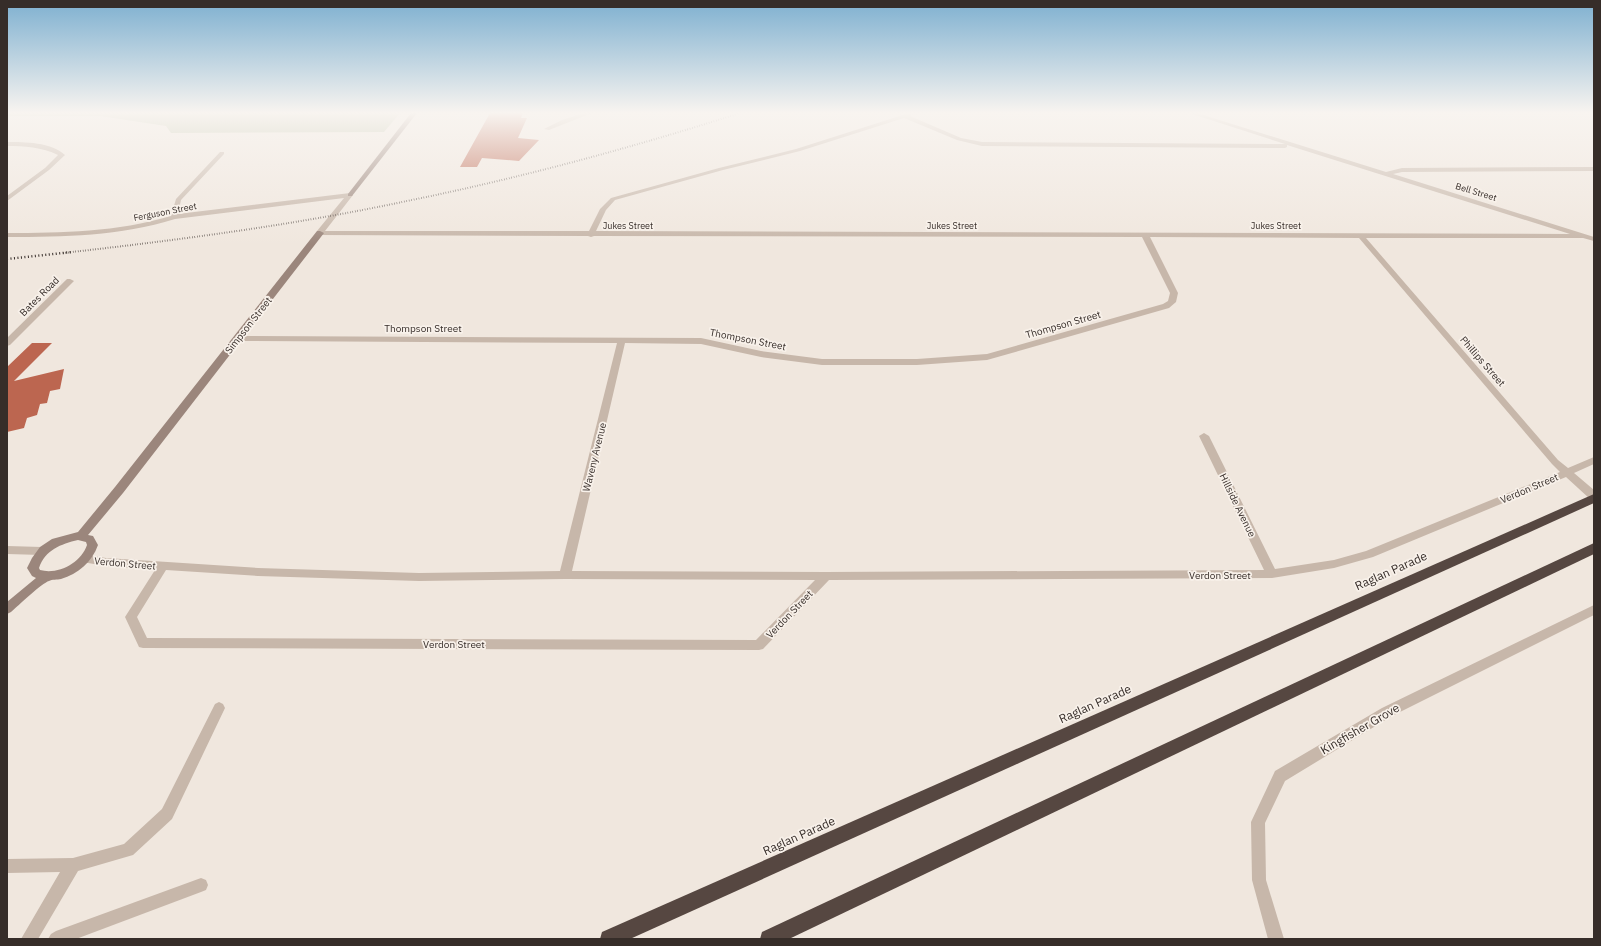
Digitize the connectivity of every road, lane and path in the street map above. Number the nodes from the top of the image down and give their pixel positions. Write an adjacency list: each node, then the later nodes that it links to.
1 (60, 157): 9 (street)
2 (218, 157): 10 (street)
3 (380, 157): 8 (street, Simpson Street)
4 (769, 157): 13 (street)
5 (1332, 157): 7 (street, Bell Street)
6 (1594, 169): 7 (street)
7 (1387, 174): 16 (street, Bell Street)
8 (350, 195): 10 (street, Ferguson Street); 11 (street, Simpson Street)
9 (7, 200)
10 (174, 217): 12 (street, Ferguson Street)
11 (320, 233): 13 (street, Jukes Street); 19 (street, Simpson Street)
12 (7, 235)
13 (591, 235): 14 (street, Jukes Street)
14 (1145, 235): 15 (street, Jukes Street); 20 (street, Thompson Street)
15 (1360, 236): 16 (street, Jukes Street); 24 (street, Phillips Street)
16 (1584, 236): 17 (street, Bell Street)
17 (1594, 239)
18 (70, 281): 21 (street, Bates Road)
19 (238, 338): 20 (street, Thompson Street); 26 (street, Simpson Street)
20 (622, 340): 33 (street, Waveny Avenue)
21 (7, 343)
22 (1204, 436): 32 (street, Hillside Avenue)
23 (1594, 460): 24 (street, Verdon Street)
24 (1567, 472): 25 (street, Phillips Street); 32 (street, Verdon Street)
25 (1594, 497): 44 (highway, Raglan Parade)
26 (81, 536): 29 (street); 30 (street)
27 (1594, 548): 45 (highway)
28 (7, 550): 29 (street)
29 (42, 551): 34 (street)
30 (86, 559): 31 (street, Verdon Street); 34 (street)
31 (163, 566): 33 (street, Verdon Street); 35 (street, Verdon Street)
32 (1272, 574): 35 (street, Verdon Street)
33 (565, 575): 35 (street, Verdon Street)
34 (46, 576): 36 (street)
35 (826, 576)
36 (7, 609)
37 (1594, 610): 46 (street, Kingfisher Grove)
38 (219, 708): 39 (street)
39 (73, 865): 40 (street); 42 (street)
40 (7, 866)
41 (201, 885): 43 (street)
42 (28, 939)
43 (56, 939)
44 (609, 939)
45 (769, 939)
46 (1276, 939)

